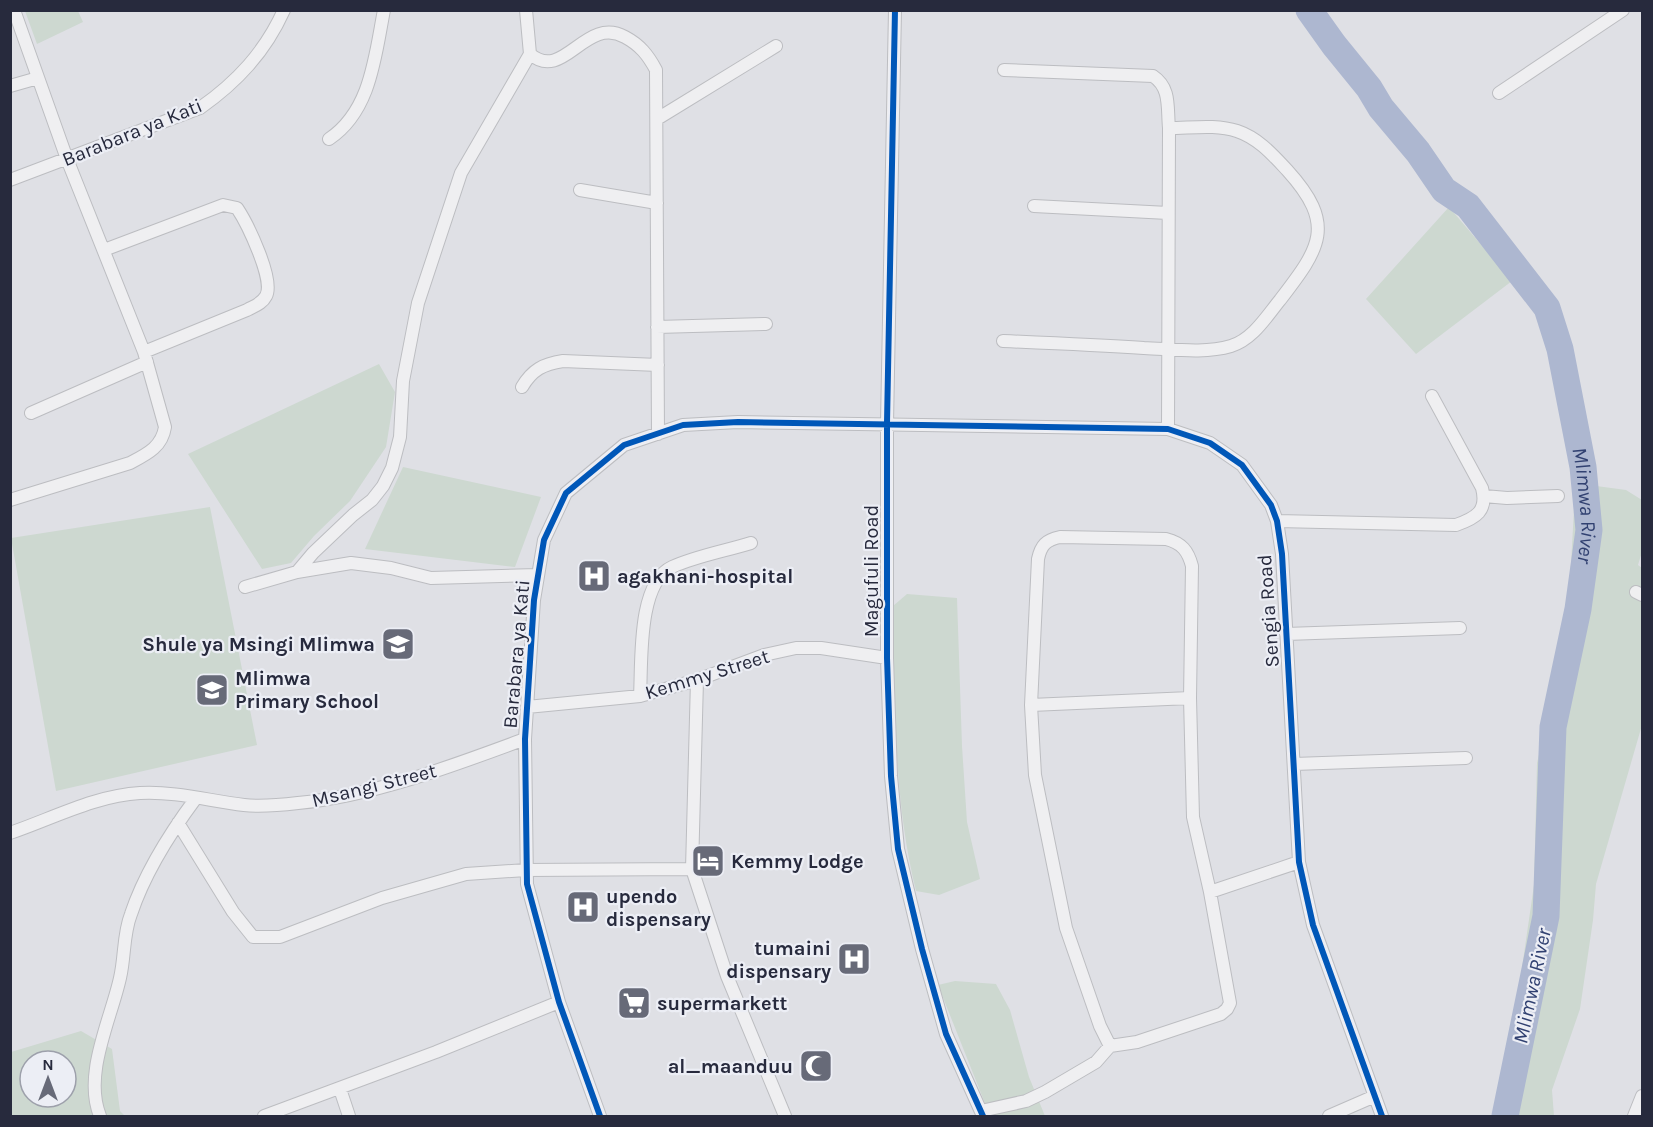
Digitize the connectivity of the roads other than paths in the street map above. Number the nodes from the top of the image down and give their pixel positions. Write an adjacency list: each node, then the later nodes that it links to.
1 (14, 10): 10 (street)
2 (284, 10): 16 (street, Barabara ya Kati)
3 (384, 10): 15 (street)
4 (525, 10): 8 (street)
5 (895, 10): 32 (street, Magufuli Road)
6 (1623, 10): 12 (street)
7 (776, 46): 13 (street)
8 (530, 54): 13 (street); 40 (street)
9 (1004, 70): 14 (street)
10 (38, 78): 11 (street); 16 (street)
11 (10, 86)
12 (1499, 93)
13 (657, 119): 19 (street)
14 (1169, 128): 21 (street); 26 (street)
15 (329, 140)
16 (67, 159): 17 (street, Barabara ya Kati); 22 (street)
17 (10, 180)
18 (580, 190): 19 (street)
19 (657, 203): 24 (street)
20 (1034, 206): 21 (street)
21 (1168, 213): 26 (street)
22 (104, 250): 27 (street); 27 (street)
23 (766, 324): 24 (street)
24 (657, 327): 28 (street)
25 (1003, 341): 26 (street)
26 (1168, 349): 33 (street)
27 (146, 357): 31 (street); 37 (street)
28 (658, 365): 29 (street); 34 (street)
29 (522, 387)
30 (1432, 396): 35 (street)
31 (31, 413)
32 (887, 423): 33 (street, Sengia Road); 34 (street, Barabara ya Kati); 45 (street, Magufuli Road)
33 (1168, 429): 38 (street, Sengia Road)
34 (658, 434): 41 (street, Barabara ya Kati)
35 (1484, 496): 36 (street); 38 (street)
36 (1558, 496)
37 (10, 500)
38 (1277, 521): 44 (street, Sengia Road)
39 (751, 543): 47 (street)
40 (297, 572): 41 (street); 42 (street)
41 (538, 575): 50 (street, Barabara ya Kati)
42 (245, 587)
43 (1460, 628): 44 (street)
44 (1286, 634): 53 (street, Sengia Road)
45 (887, 658): 46 (street, Kemmy Street); 66 (street, Magufuli Road)
46 (697, 680): 47 (street, Kemmy Street); 58 (street)
47 (640, 696): 50 (street, Kemmy Street)
48 (1190, 698): 49 (street); 49 (street); 60 (street)
49 (1031, 705): 62 (street)
50 (527, 707): 51 (street, Barabara ya Kati)
51 (525, 739): 54 (street, Msangi Street); 59 (street, Barabara ya Kati)
52 (1466, 758): 53 (street)
53 (1294, 764): 57 (street, Sengia Road)
54 (196, 798): 55 (street); 56 (street, Msangi Street)
55 (178, 822): 59 (street); 67 (street)
56 (10, 833)
57 (1299, 862): 60 (street); 64 (street, Sengia Road)
58 (692, 869): 59 (street); 71 (street)
59 (526, 870): 61 (street, Barabara ya Kati)
60 (1210, 892): 62 (street)
61 (559, 1002): 63 (street); 70 (street, Barabara ya Kati)
62 (1110, 1046): 66 (street)
63 (340, 1089): 68 (street); 69 (street)
64 (1375, 1096): 72 (street); 73 (street, Sengia Road)
65 (1642, 1096): 74 (street)
66 (982, 1114)
67 (100, 1116)
68 (264, 1116)
69 (349, 1116)
70 (600, 1116)
71 (785, 1116)
72 (1329, 1116)
73 (1382, 1116)
74 (1634, 1116)

